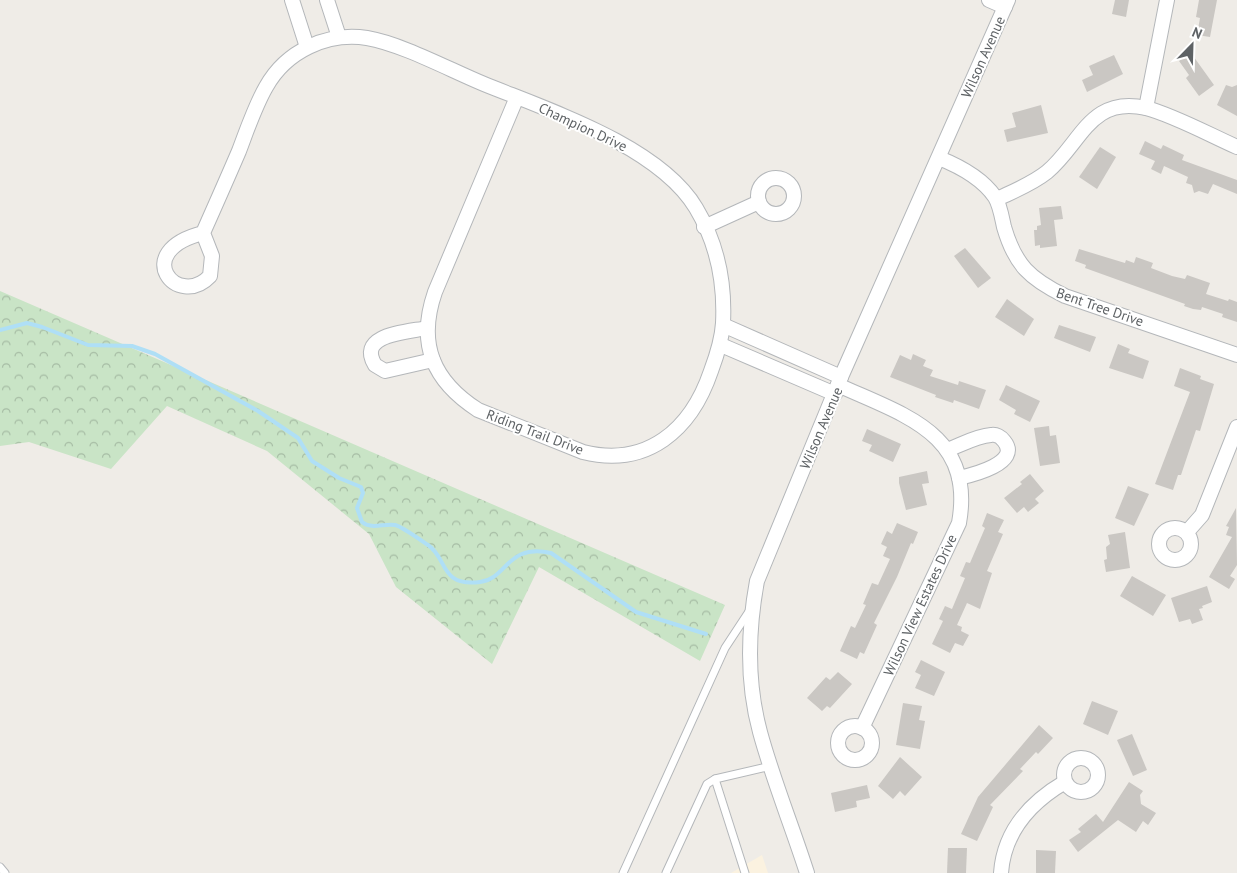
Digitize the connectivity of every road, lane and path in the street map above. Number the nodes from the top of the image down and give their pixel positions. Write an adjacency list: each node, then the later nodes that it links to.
1 (292, 0): 7 (street)
2 (327, 0): 6 (street)
3 (989, 0): 5 (street)
4 (1167, 0): 9 (street)
5 (1006, 3): 11 (street, Wilson Avenue)
6 (339, 38): 7 (street, Champion Drive); 8 (street, Champion Drive)
7 (307, 47): 15 (street, Champion Drive)
8 (517, 98): 14 (street, Champion Drive); 17 (street, Riding Trail Drive)
9 (1146, 108): 10 (street); 12 (street)
10 (1237, 147)
11 (938, 158): 12 (street, Bent Tree Drive); 21 (street, Wilson Avenue)
12 (997, 199): 19 (street, Bent Tree Drive)
13 (759, 202): 14 (street)
14 (704, 226): 16 (street, Champion Drive)
15 (203, 234)
16 (723, 325): 18 (street, Champion Drive); 21 (street)
17 (427, 328): 20 (street, Riding Trail Drive); 20 (street)
18 (721, 345): 20 (street, Riding Trail Drive); 21 (street)
19 (1237, 355)
20 (433, 360)
21 (838, 385): 23 (street, Wilson View Estates Drive); 26 (street, Wilson Avenue)
22 (1237, 427): 25 (street)
23 (947, 450): 24 (street, Wilson View Estates Drive); 24 (street)
24 (959, 478): 27 (street, Wilson View Estates Drive)
25 (1186, 532)
26 (752, 607): 28 (street, Wilson Avenue); 33 (lane)
27 (862, 728)
28 (771, 766): 29 (lane); 36 (street, Wilson Avenue)
29 (715, 779): 34 (lane); 35 (lane)
30 (1065, 782): 37 (street)
31 (0, 868): 32 (lane)
32 (5, 873)
33 (623, 873)
34 (666, 873)
35 (745, 873)
36 (807, 873)
37 (1001, 873)

